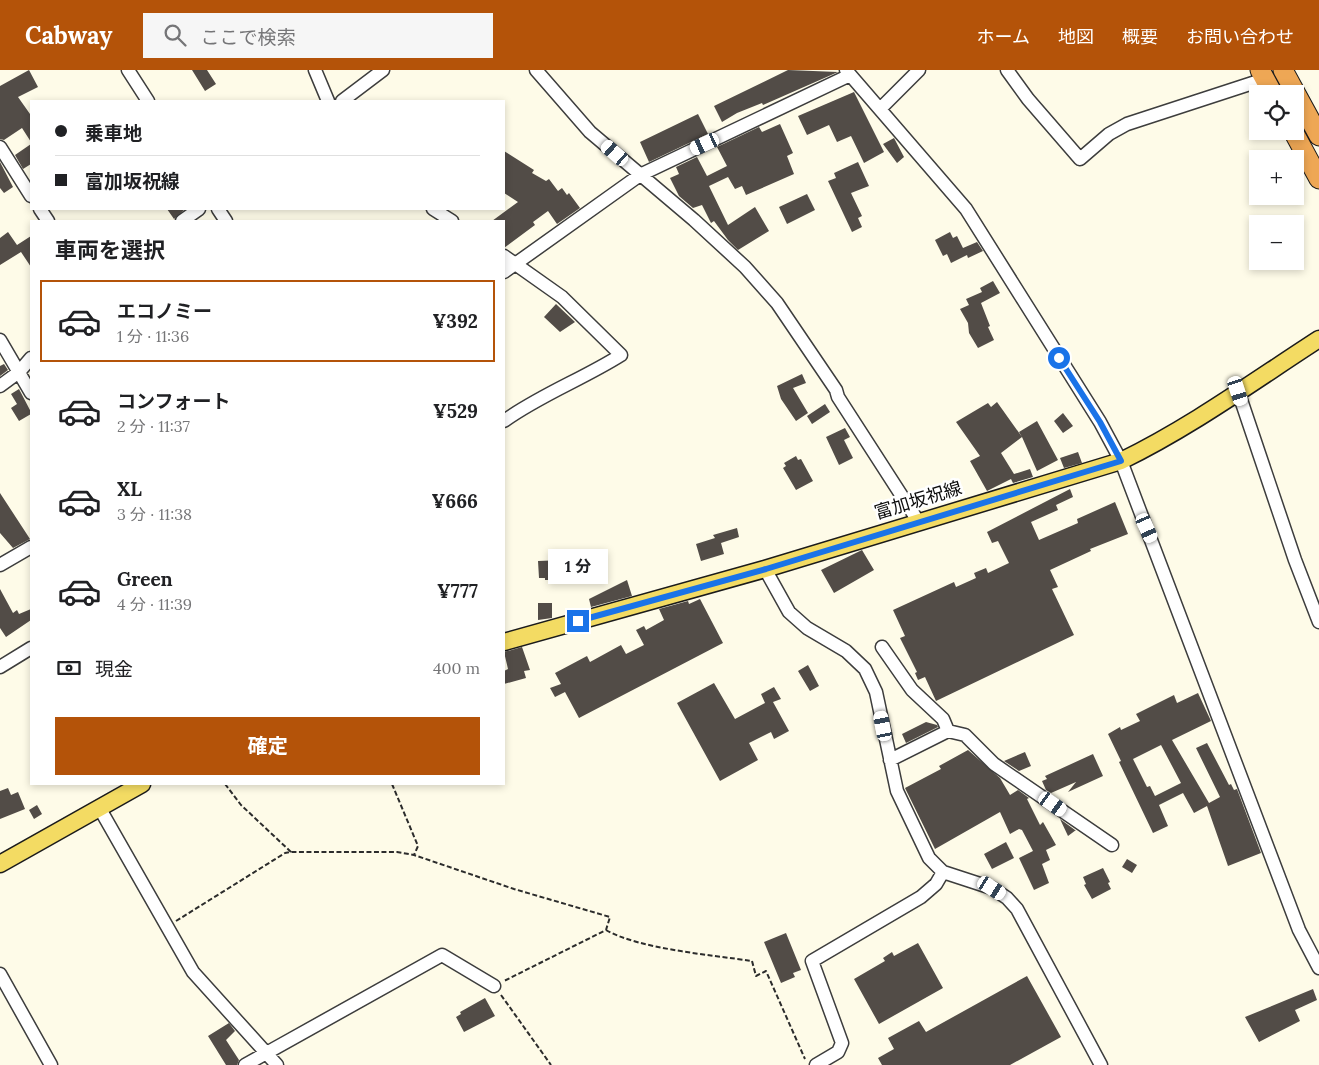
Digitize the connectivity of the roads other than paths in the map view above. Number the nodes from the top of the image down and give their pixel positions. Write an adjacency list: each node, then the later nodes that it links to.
1 (128, 70): 10 (street)
2 (315, 70): 11 (street)
3 (383, 70): 12 (street)
4 (536, 70): 17 (street)
5 (919, 70): 13 (street)
6 (1007, 70): 9 (street)
7 (848, 72): 13 (street); 17 (street)
8 (1287, 72): 14 (highway)
9 (1266, 81)
10 (147, 100)
11 (328, 100)
12 (343, 100)
13 (880, 109): 35 (street)
14 (1319, 136)
15 (1298, 140): 18 (highway)
16 (0, 147): 19 (street)
17 (640, 175): 25 (street); 36 (street)
18 (1319, 179)
19 (30, 194)
20 (198, 210): 22 (street)
21 (435, 210): 23 (street)
22 (183, 220)
23 (450, 220)
24 (505, 257): 25 (street)
25 (516, 264): 26 (street); 34 (street)
26 (505, 271)
27 (1319, 339): 33 (main road, 富加坂祝線)
28 (0, 340): 30 (street)
29 (30, 359): 30 (street)
30 (19, 372): 31 (street); 32 (street)
31 (0, 386)
32 (30, 391)
33 (1238, 391): 35 (main road, 富加坂祝線); 40 (street)
34 (505, 420)
35 (1121, 461): 36 (main road, 富加坂祝線); 52 (street)
36 (918, 521): 39 (main road, 富加坂祝線)
37 (30, 548): 38 (street)
38 (0, 565)
39 (766, 569): 41 (main road, 富加坂祝線); 46 (street)
40 (1319, 622)
41 (505, 642)
42 (882, 647): 45 (street)
43 (30, 649): 44 (street)
44 (0, 667)
45 (948, 731): 46 (street); 49 (street)
46 (890, 760): 51 (street)
47 (140, 785): 48 (main road)
48 (100, 809): 50 (main road); 55 (street)
49 (1112, 846)
50 (0, 864)
51 (943, 872): 59 (street); 60 (street)
52 (1319, 968)
53 (0, 974): 56 (street)
54 (494, 986): 55 (street)
55 (265, 1052): 57 (street); 58 (street)
56 (51, 1065)
57 (245, 1065)
58 (277, 1065)
59 (816, 1065)
60 (1101, 1065)

